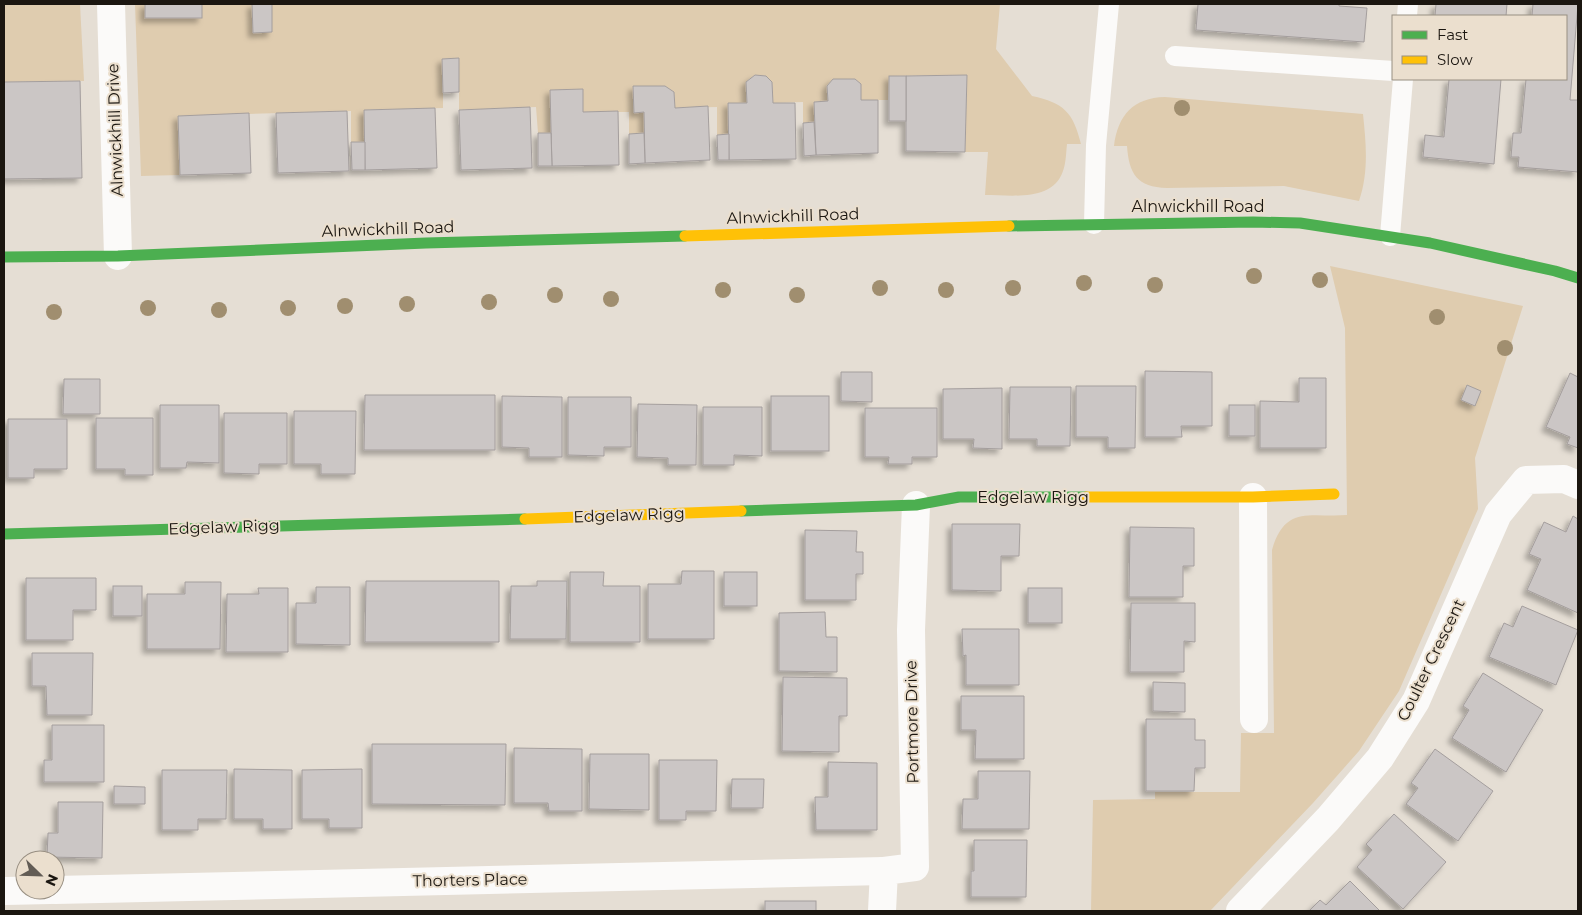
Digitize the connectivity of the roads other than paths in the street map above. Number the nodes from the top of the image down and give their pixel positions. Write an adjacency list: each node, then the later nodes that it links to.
1 (111, 4): 8 (street, Alnwickhill Drive)
2 (1109, 4): 6 (lane)
3 (1175, 56): 4 (lane)
4 (1392, 71)
5 (1403, 80): 7 (lane)
6 (1094, 224): 7 (street, Alnwickhill Road); 8 (street, Alnwickhill Road)
7 (1390, 236): 10 (street, Alnwickhill Road)
8 (118, 256): 9 (street, Alnwickhill Road)
9 (4, 257)
10 (1578, 278)
11 (1578, 485): 20 (street, Coulter Crescent)
12 (1334, 494): 13 (street, Edgelaw Rigg)
13 (1253, 497): 14 (street, Edgelaw Rigg); 16 (street)
14 (916, 505): 15 (street, Edgelaw Rigg); 17 (street, Portmore Drive)
15 (4, 534)
16 (1254, 719)
17 (884, 871): 18 (street, Thorters Place); 19 (street)
18 (65, 890)
19 (882, 911)
20 (1240, 911)

